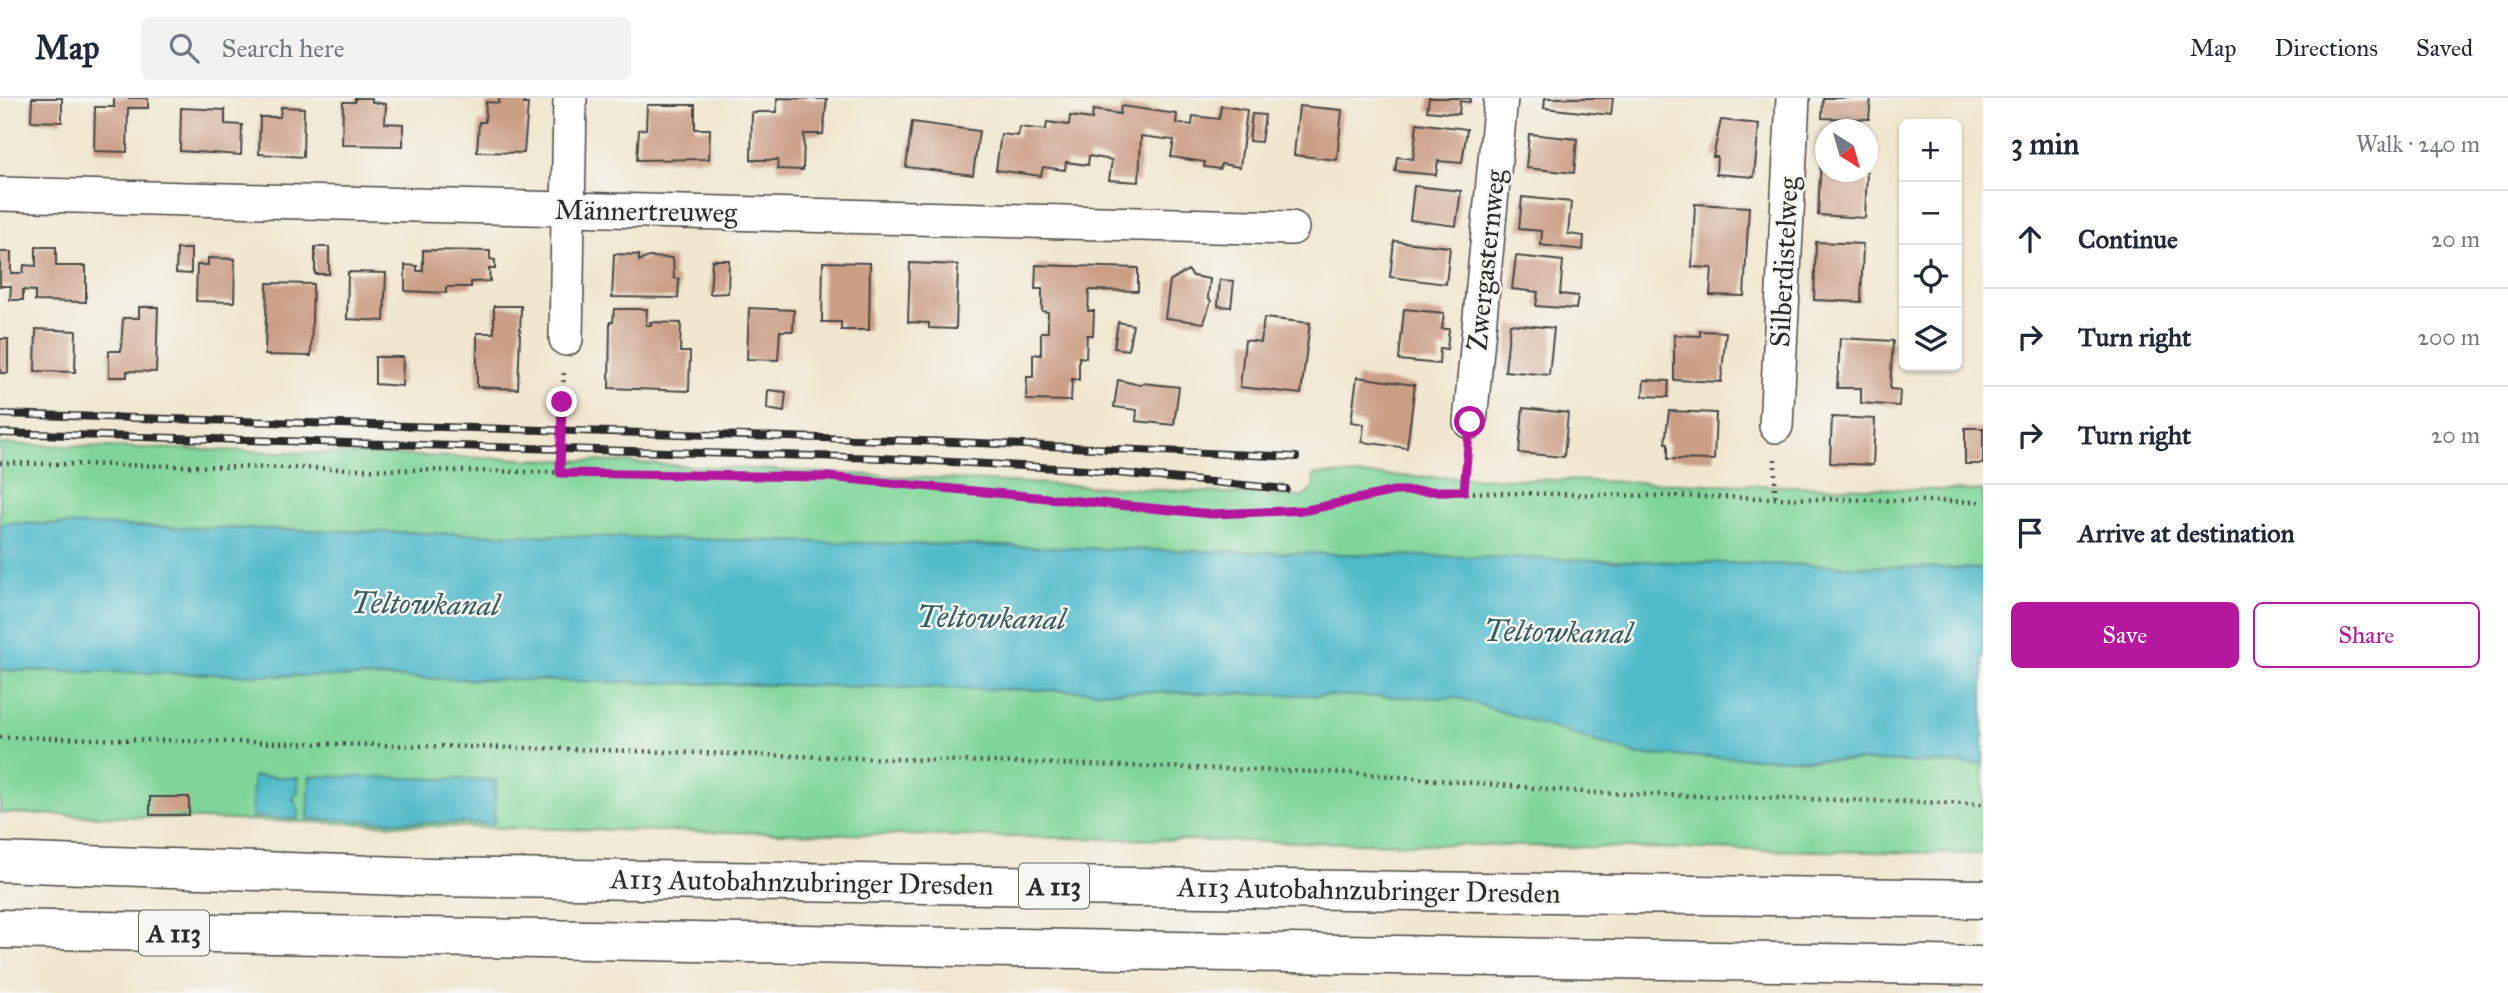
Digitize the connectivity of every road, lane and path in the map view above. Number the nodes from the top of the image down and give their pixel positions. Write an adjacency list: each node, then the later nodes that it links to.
1 (570, 98): 5 (street)
2 (1501, 98): 9 (street, Zwergasternweg)
3 (1793, 98): 10 (street, Silberdistelweg)
4 (0, 194): 5 (street, Männertreuweg)
5 (567, 209): 6 (street, Männertreuweg); 7 (street)
6 (1292, 228)
7 (566, 339)
8 (562, 402): 12 (path)
9 (1470, 422): 13 (path)
10 (1776, 426): 14 (path)
11 (0, 463): 12 (path)
12 (560, 473): 13 (path)
13 (1464, 491): 14 (path)
14 (1774, 496): 15 (path)
15 (1983, 502)
16 (0, 737): 17 (path)
17 (1983, 804)
18 (0, 862): 19 (highway, A113 Autobahnzubringer Dresden / A 113)
19 (1983, 899)
20 (0, 929): 21 (highway, A 113)
21 (1983, 966)

